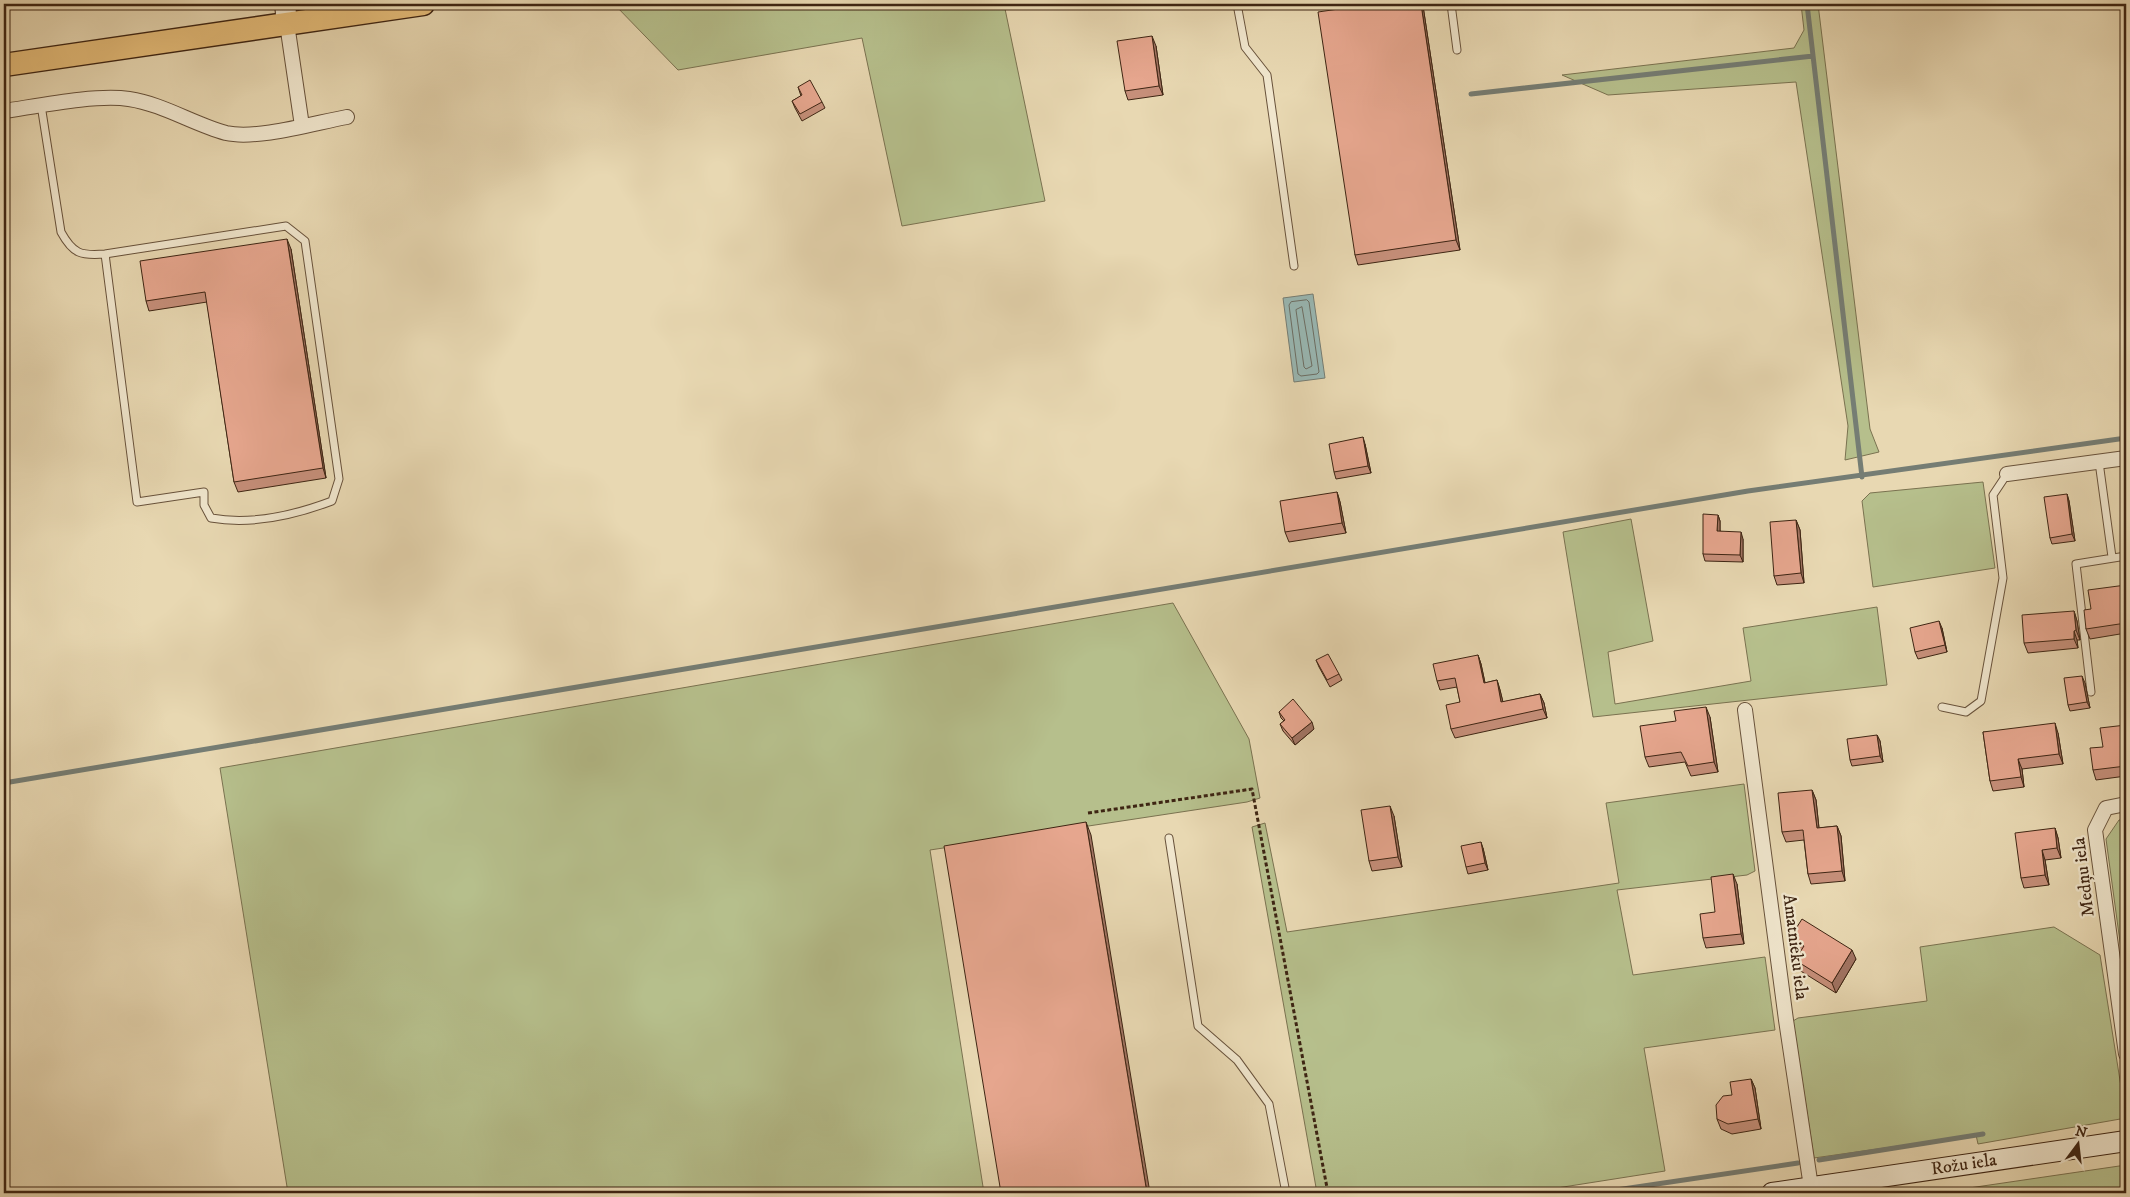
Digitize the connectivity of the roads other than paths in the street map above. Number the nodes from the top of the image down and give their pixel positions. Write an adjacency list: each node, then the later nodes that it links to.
1 (423, 4): 5 (main road)
2 (1255, 4): 4 (lane)
3 (1451, 4): 6 (lane)
4 (1237, 5): 13 (lane)
5 (286, 14): 7 (main road); 11 (street)
6 (1458, 50)
7 (4, 65)
8 (41, 105): 9 (street); 11 (street); 12 (lane)
9 (4, 111)
10 (347, 118): 11 (street)
11 (302, 126)
12 (106, 254): 12 (lane)
13 (1294, 266)
14 (2126, 458): 15 (street)
15 (2099, 462): 16 (street); 18 (lane)
16 (2007, 474): 20 (lane)
17 (2126, 556): 18 (lane)
18 (2112, 557): 19 (lane)
19 (2091, 692)
20 (1942, 707)
21 (1745, 710): 26 (street, Amatnieku iela)
22 (2126, 804): 24 (street, Medņu iela)
23 (1169, 838): 27 (lane)
24 (2126, 1054)
25 (2126, 1141): 26 (street, Rožu iela)
26 (1811, 1187): 28 (street, Rožu iela)
27 (1286, 1193)
28 (1772, 1193)

